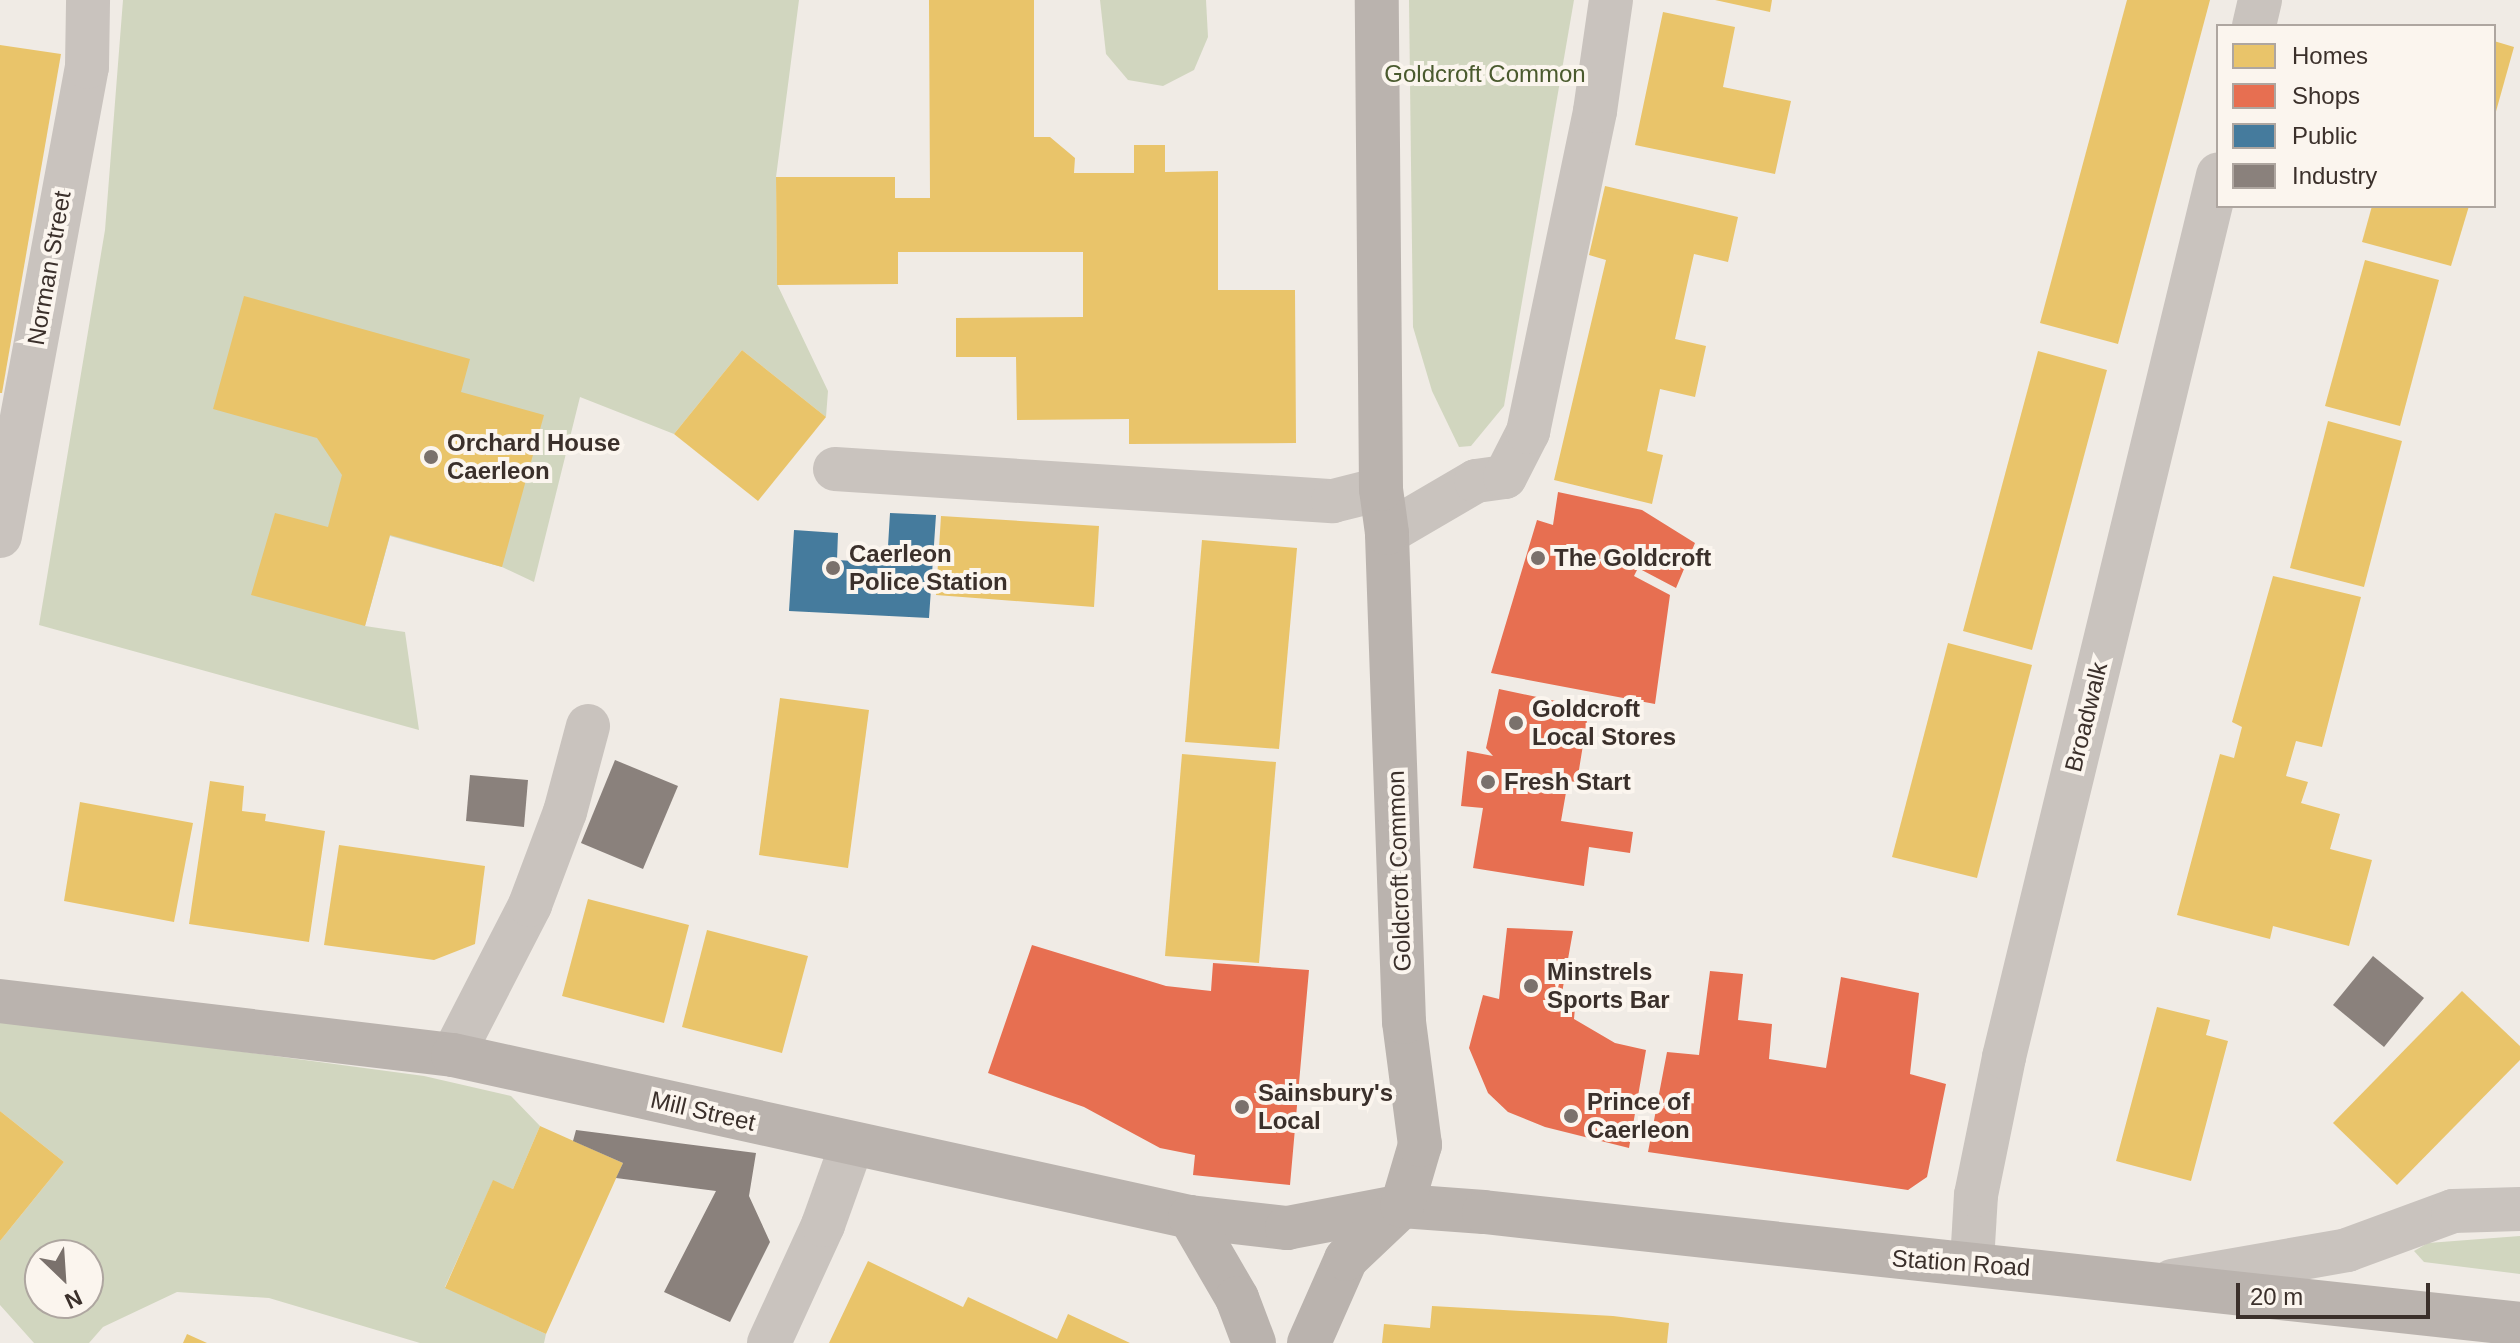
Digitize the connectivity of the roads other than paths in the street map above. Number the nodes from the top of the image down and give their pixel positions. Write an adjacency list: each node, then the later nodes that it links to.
1 (88, 0): 10 (street, Norman Street)
2 (1377, 0): 8 (main road, Goldcroft Common)
3 (1611, 0): 9 (street)
4 (2260, 0): 5 (street)
5 (2254, 24)
6 (2216, 183): 18 (street, Broadwalk)
7 (835, 469): 8 (street)
8 (1381, 489): 9 (main road, Goldcroft Common)
9 (1387, 533): 15 (main road, Goldcroft Common)
10 (0, 536)
11 (588, 726): 13 (street)
12 (0, 1001): 13 (main road, Mill Street)
13 (453, 1055): 14 (main road, Mill Street)
14 (852, 1144): 17 (main road, Mill Street); 21 (street)
15 (1402, 1206): 17 (main road, Mill Street); 18 (main road, Station Road); 23 (main road)
16 (2520, 1209): 19 (street)
17 (1190, 1217): 22 (main road)
18 (1972, 1262): 19 (main road, Station Road)
19 (2163, 1282): 20 (main road, Station Road)
20 (2520, 1324)
21 (769, 1343)
22 (1254, 1343)
23 (1309, 1343)

